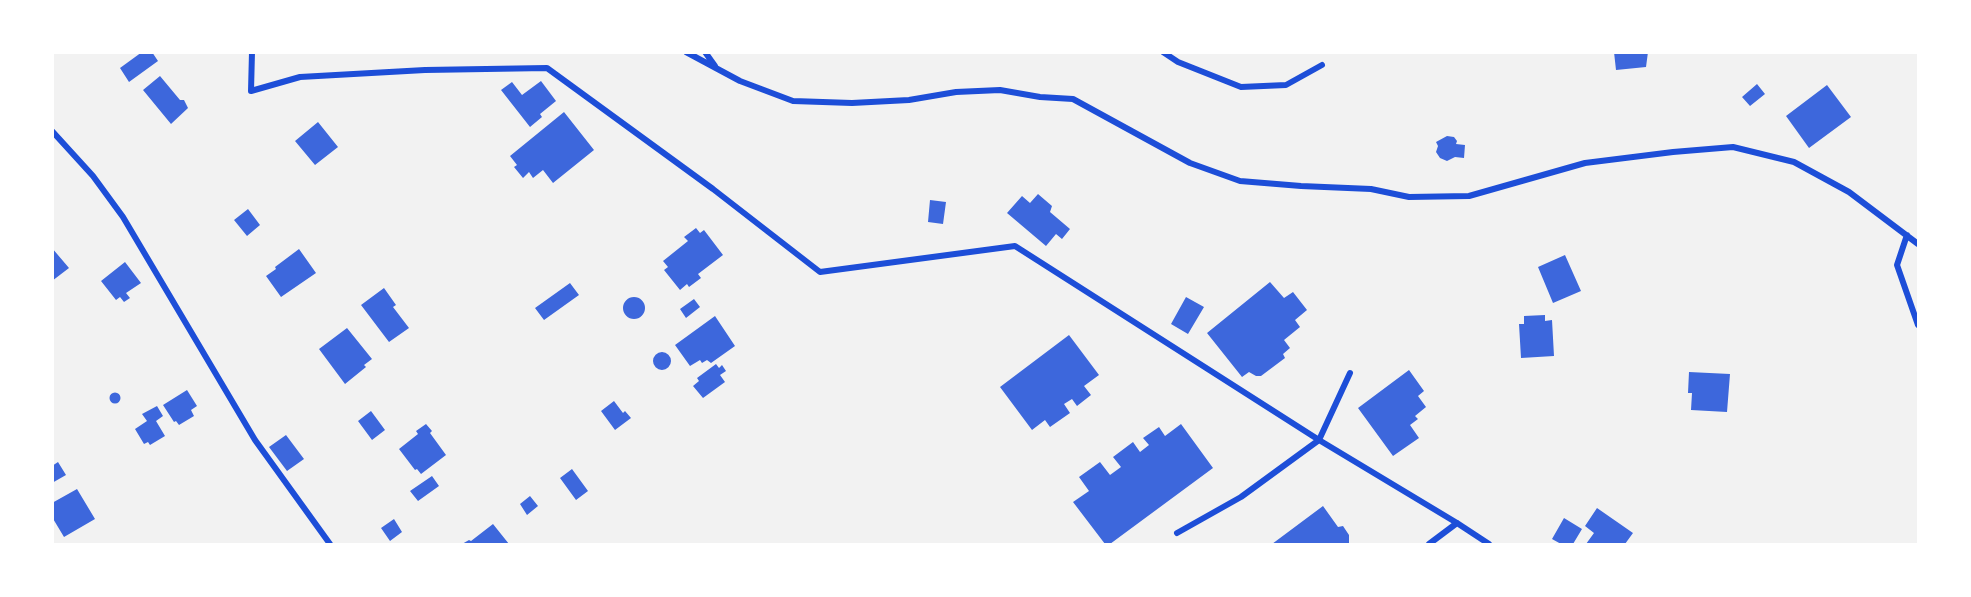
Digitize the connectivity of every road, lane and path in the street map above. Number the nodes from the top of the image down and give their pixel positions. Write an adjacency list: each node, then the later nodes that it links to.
1 (252, 52): 12 (street)
2 (686, 52): 6 (street)
3 (705, 52): 6 (street)
4 (1162, 52): 5 (street)
5 (1322, 65)
6 (717, 69): 8 (street)
7 (52, 131): 15 (street)
8 (1907, 234): 9 (street); 10 (street)
9 (1918, 244)
10 (1918, 325)
11 (1350, 373): 12 (street)
12 (1318, 440): 13 (street); 14 (street)
13 (1457, 523): 16 (street); 17 (street)
14 (1177, 533)
15 (330, 544)
16 (1429, 544)
17 (1489, 544)

